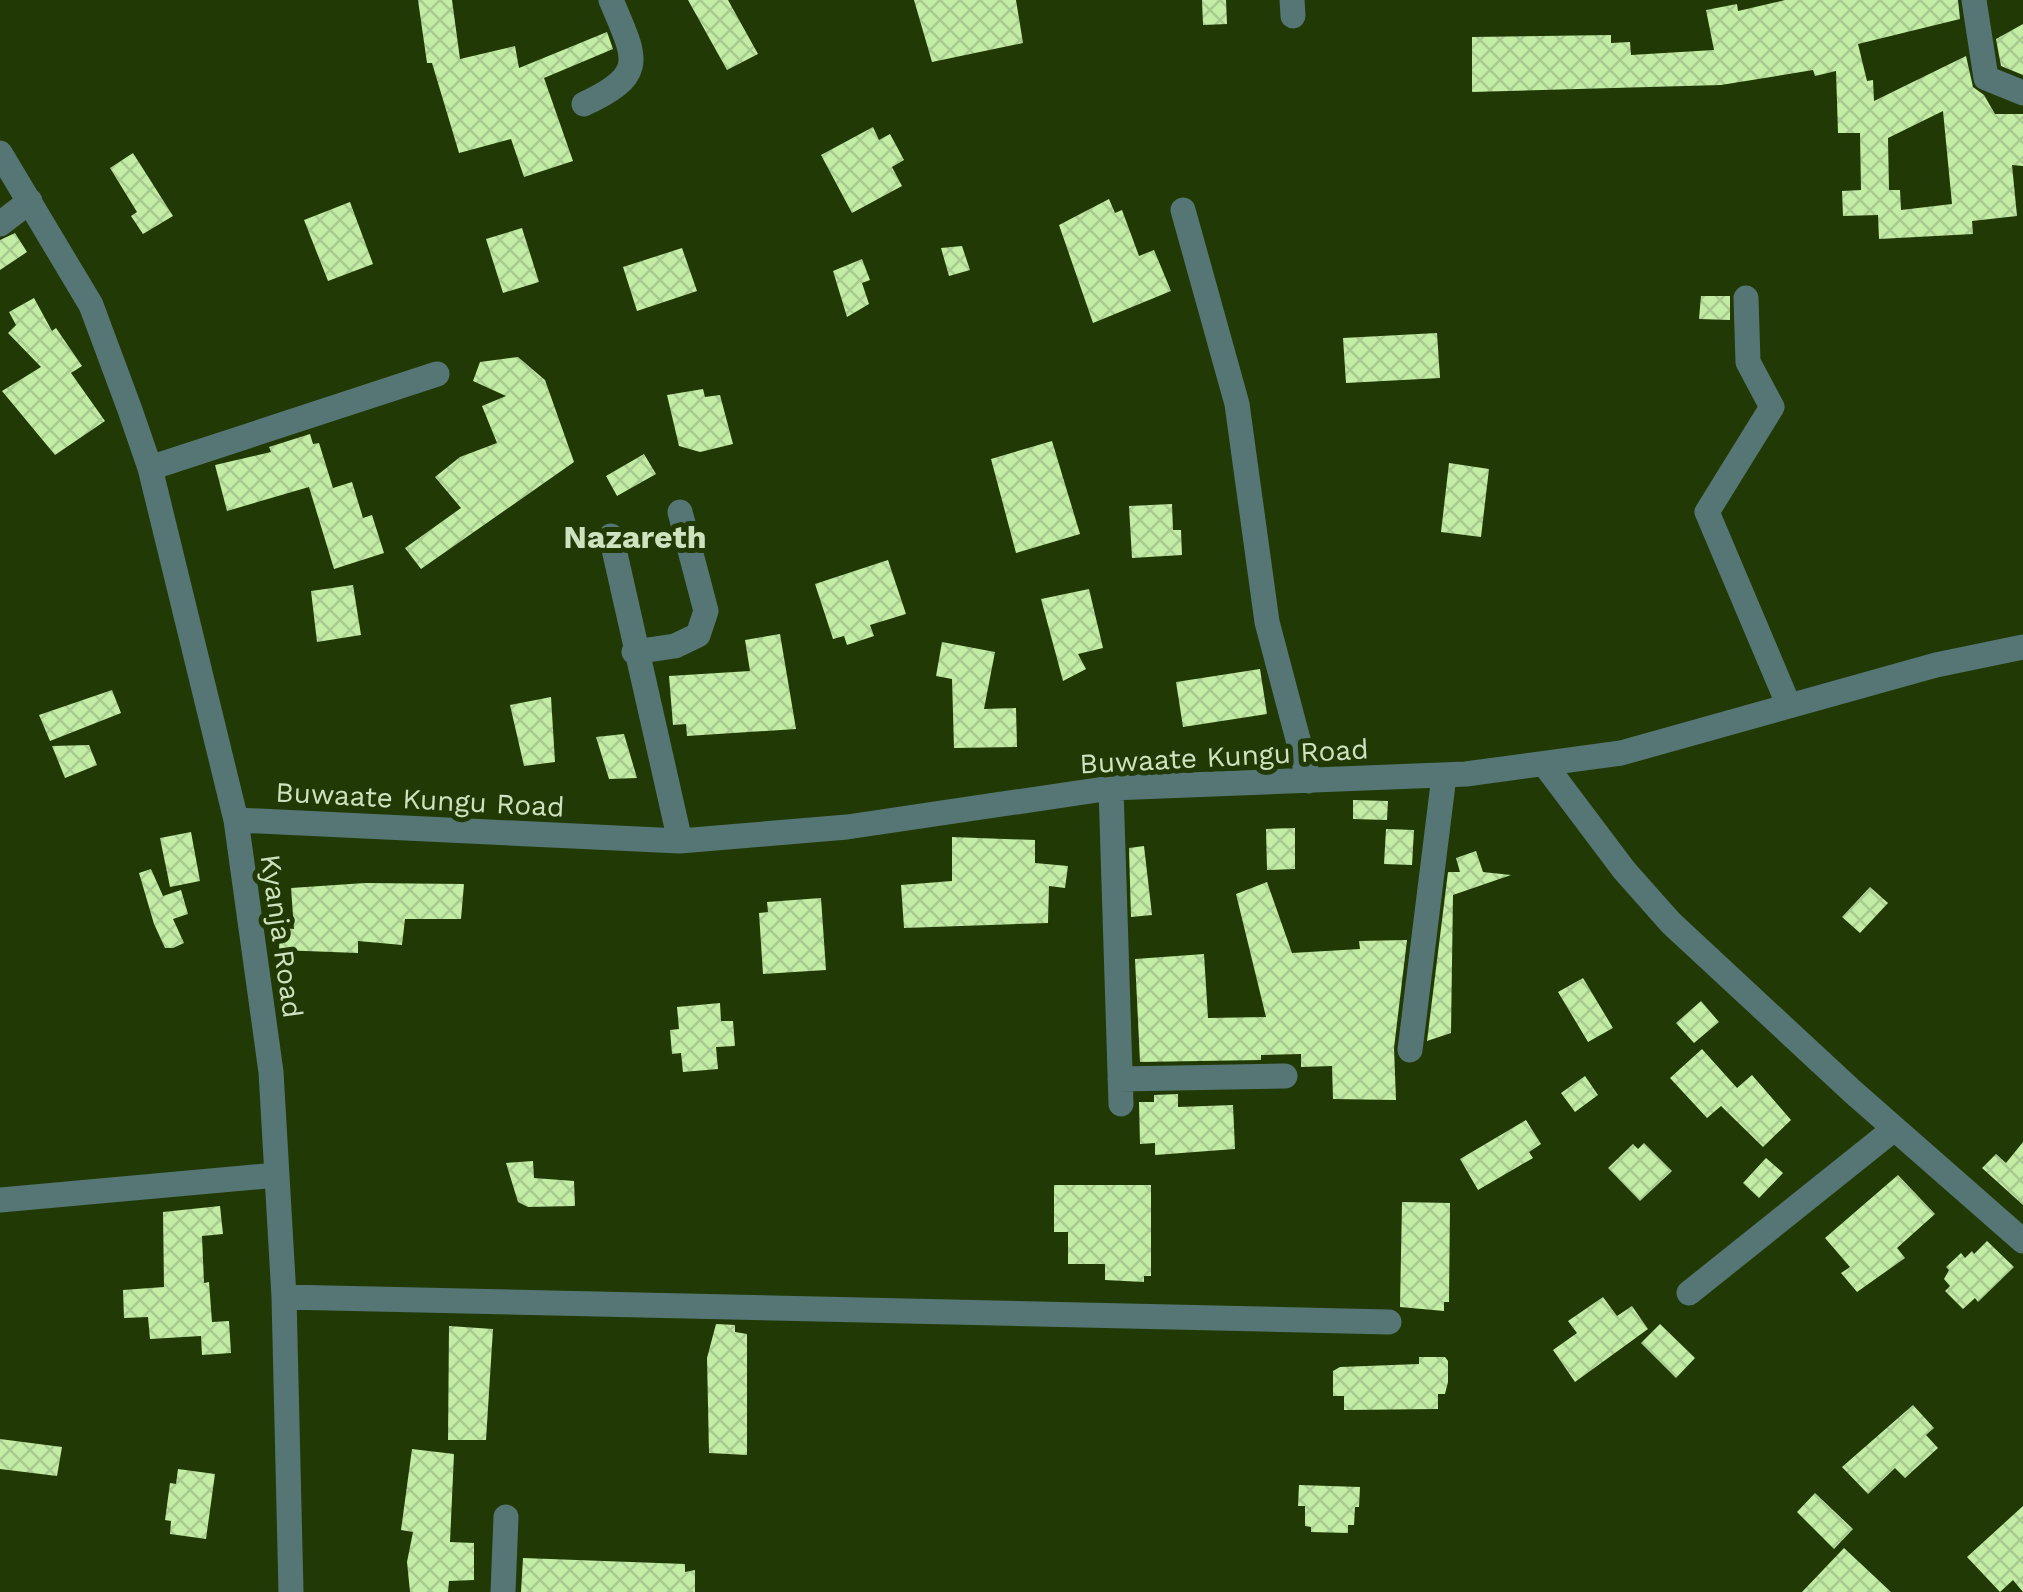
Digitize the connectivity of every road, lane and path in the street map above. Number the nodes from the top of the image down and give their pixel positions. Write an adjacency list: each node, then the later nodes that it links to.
1 (611, 0): 4 (street)
2 (1974, 0): 3 (street)
3 (2023, 93)
4 (584, 104)
5 (0, 153): 6 (street, Kyanja Road)
6 (30, 201): 8 (street); 11 (street, Kyanja Road)
7 (1183, 210): 19 (street)
8 (0, 224)
9 (1746, 298): 16 (street)
10 (437, 374): 11 (street)
11 (150, 468): 21 (street, Kyanja Road)
12 (680, 512): 15 (street)
13 (611, 536): 15 (street)
14 (2023, 648): 16 (street, Buwaate Kungu Road)
15 (634, 652): 22 (street)
16 (1790, 706): 17 (street, Buwaate Kungu Road)
17 (1545, 765): 18 (street, Buwaate Kungu Road); 25 (street)
18 (1444, 776): 19 (street, Buwaate Kungu Road); 23 (street)
19 (1309, 781): 20 (street, Buwaate Kungu Road)
20 (1110, 788): 22 (street, Buwaate Kungu Road); 24 (street)
21 (236, 820): 22 (street, Buwaate Kungu Road); 26 (street, Kyanja Road)
22 (680, 842)
23 (1410, 1050)
24 (1284, 1076)
25 (1894, 1129): 28 (street); 29 (street)
26 (277, 1175): 27 (street); 30 (street, Kyanja Road)
27 (0, 1200)
28 (2023, 1241)
29 (1689, 1293)
30 (284, 1296): 31 (street); 33 (street, Kyanja Road)
31 (1389, 1322)
32 (506, 1517): 34 (street)
33 (291, 1592)
34 (504, 1592)

